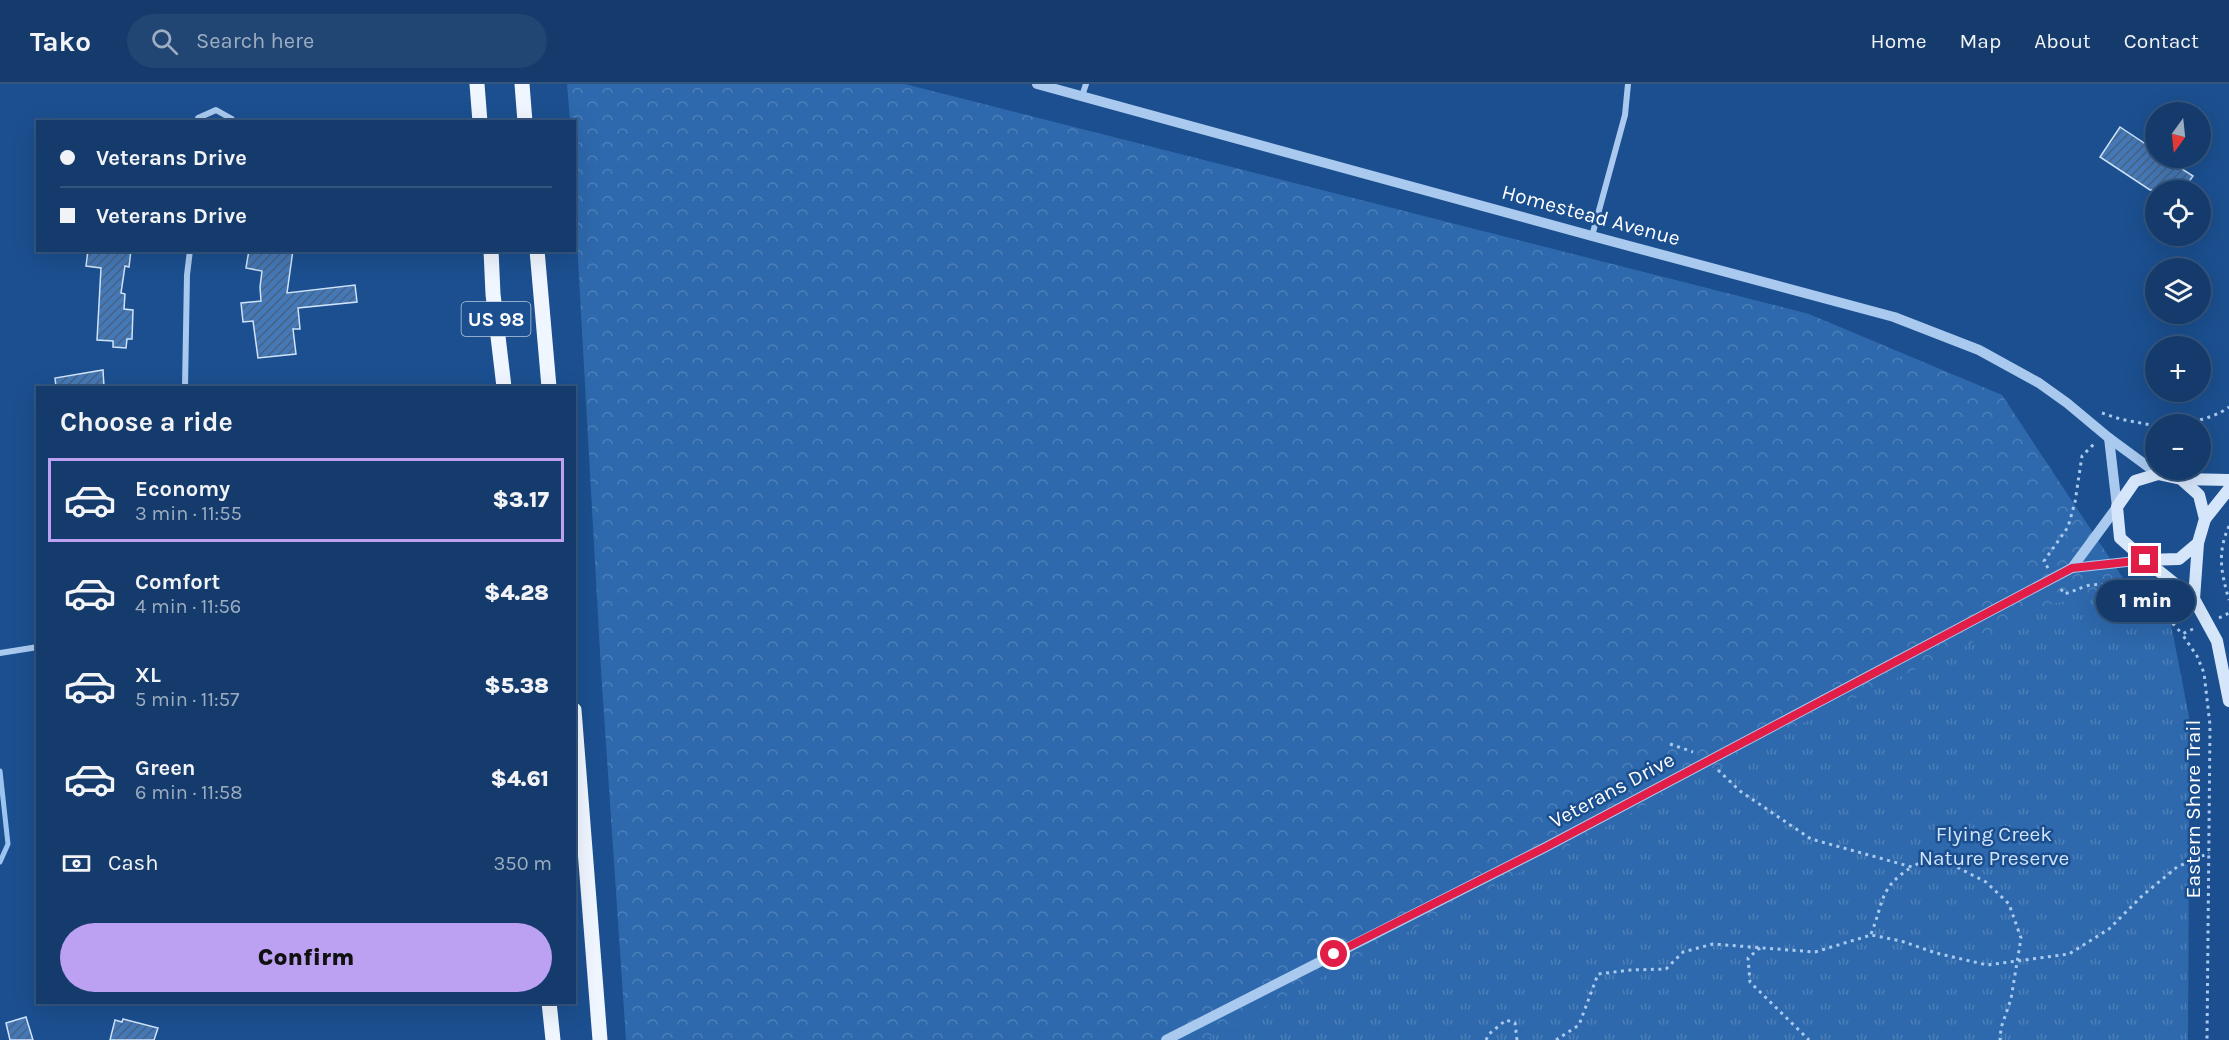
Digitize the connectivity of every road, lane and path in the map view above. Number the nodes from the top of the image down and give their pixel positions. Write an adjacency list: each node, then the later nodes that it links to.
1 (477, 84): 9 (main road)
2 (522, 84): 10 (main road)
3 (1036, 84): 6 (street, Homestead Avenue)
4 (1086, 84): 6 (street)
5 (1628, 84): 11 (street)
6 (1082, 96): 11 (street, Homestead Avenue)
7 (198, 120): 8 (street)
8 (231, 120)
9 (480, 120)
10 (525, 120)
11 (1592, 237): 20 (street, Homestead Avenue)
12 (190, 252): 15 (street)
13 (490, 252): 16 (main road, US 98)
14 (537, 252): 17 (main road, US 98)
15 (185, 386)
16 (504, 386)
17 (549, 386)
18 (2229, 407): 19 (path)
19 (2211, 416)
20 (2109, 438): 21 (street, Homestead Avenue); 27 (street)
21 (2145, 464)
22 (2145, 478): 27 (main road)
23 (2182, 480): 28 (main road)
24 (2211, 480): 25 (main road)
25 (2229, 480)
26 (2229, 489): 28 (main road)
27 (2117, 507): 31 (main road); 32 (street, Veterans Drive)
28 (2205, 519): 30 (main road)
29 (2229, 526): 34 (path)
30 (2198, 543): 31 (main road); 33 (main road)
31 (2145, 560): 32 (street, Veterans Drive); 33 (main road)
32 (2072, 568): 41 (street, Veterans Drive)
33 (2194, 599): 36 (main road)
34 (2229, 600)
35 (2229, 613): 36 (path, Eastern Shore Trail)
36 (2207, 623): 39 (main road); 44 (path, Eastern Shore Trail)
37 (36, 647): 38 (street)
38 (0, 652)
39 (2229, 701)
40 (1670, 744): 41 (path)
41 (1710, 760): 45 (path); 52 (street, Veterans Drive)
42 (576, 770): 43 (main road)
43 (577, 800): 51 (main road)
44 (2209, 853): 48 (path); 58 (path, Eastern Shore Trail)
45 (1912, 867): 46 (path); 48 (path)
46 (1871, 935): 47 (path); 48 (path)
47 (1760, 948): 55 (path); 56 (path)
48 (2018, 960): 57 (path)
49 (549, 1004): 50 (main road)
50 (552, 1040)
51 (600, 1040)
52 (1166, 1040)
53 (1486, 1040): 54 (path)
54 (1517, 1040)
55 (1556, 1040)
56 (1809, 1040)
57 (2000, 1040)
58 (2207, 1040)

